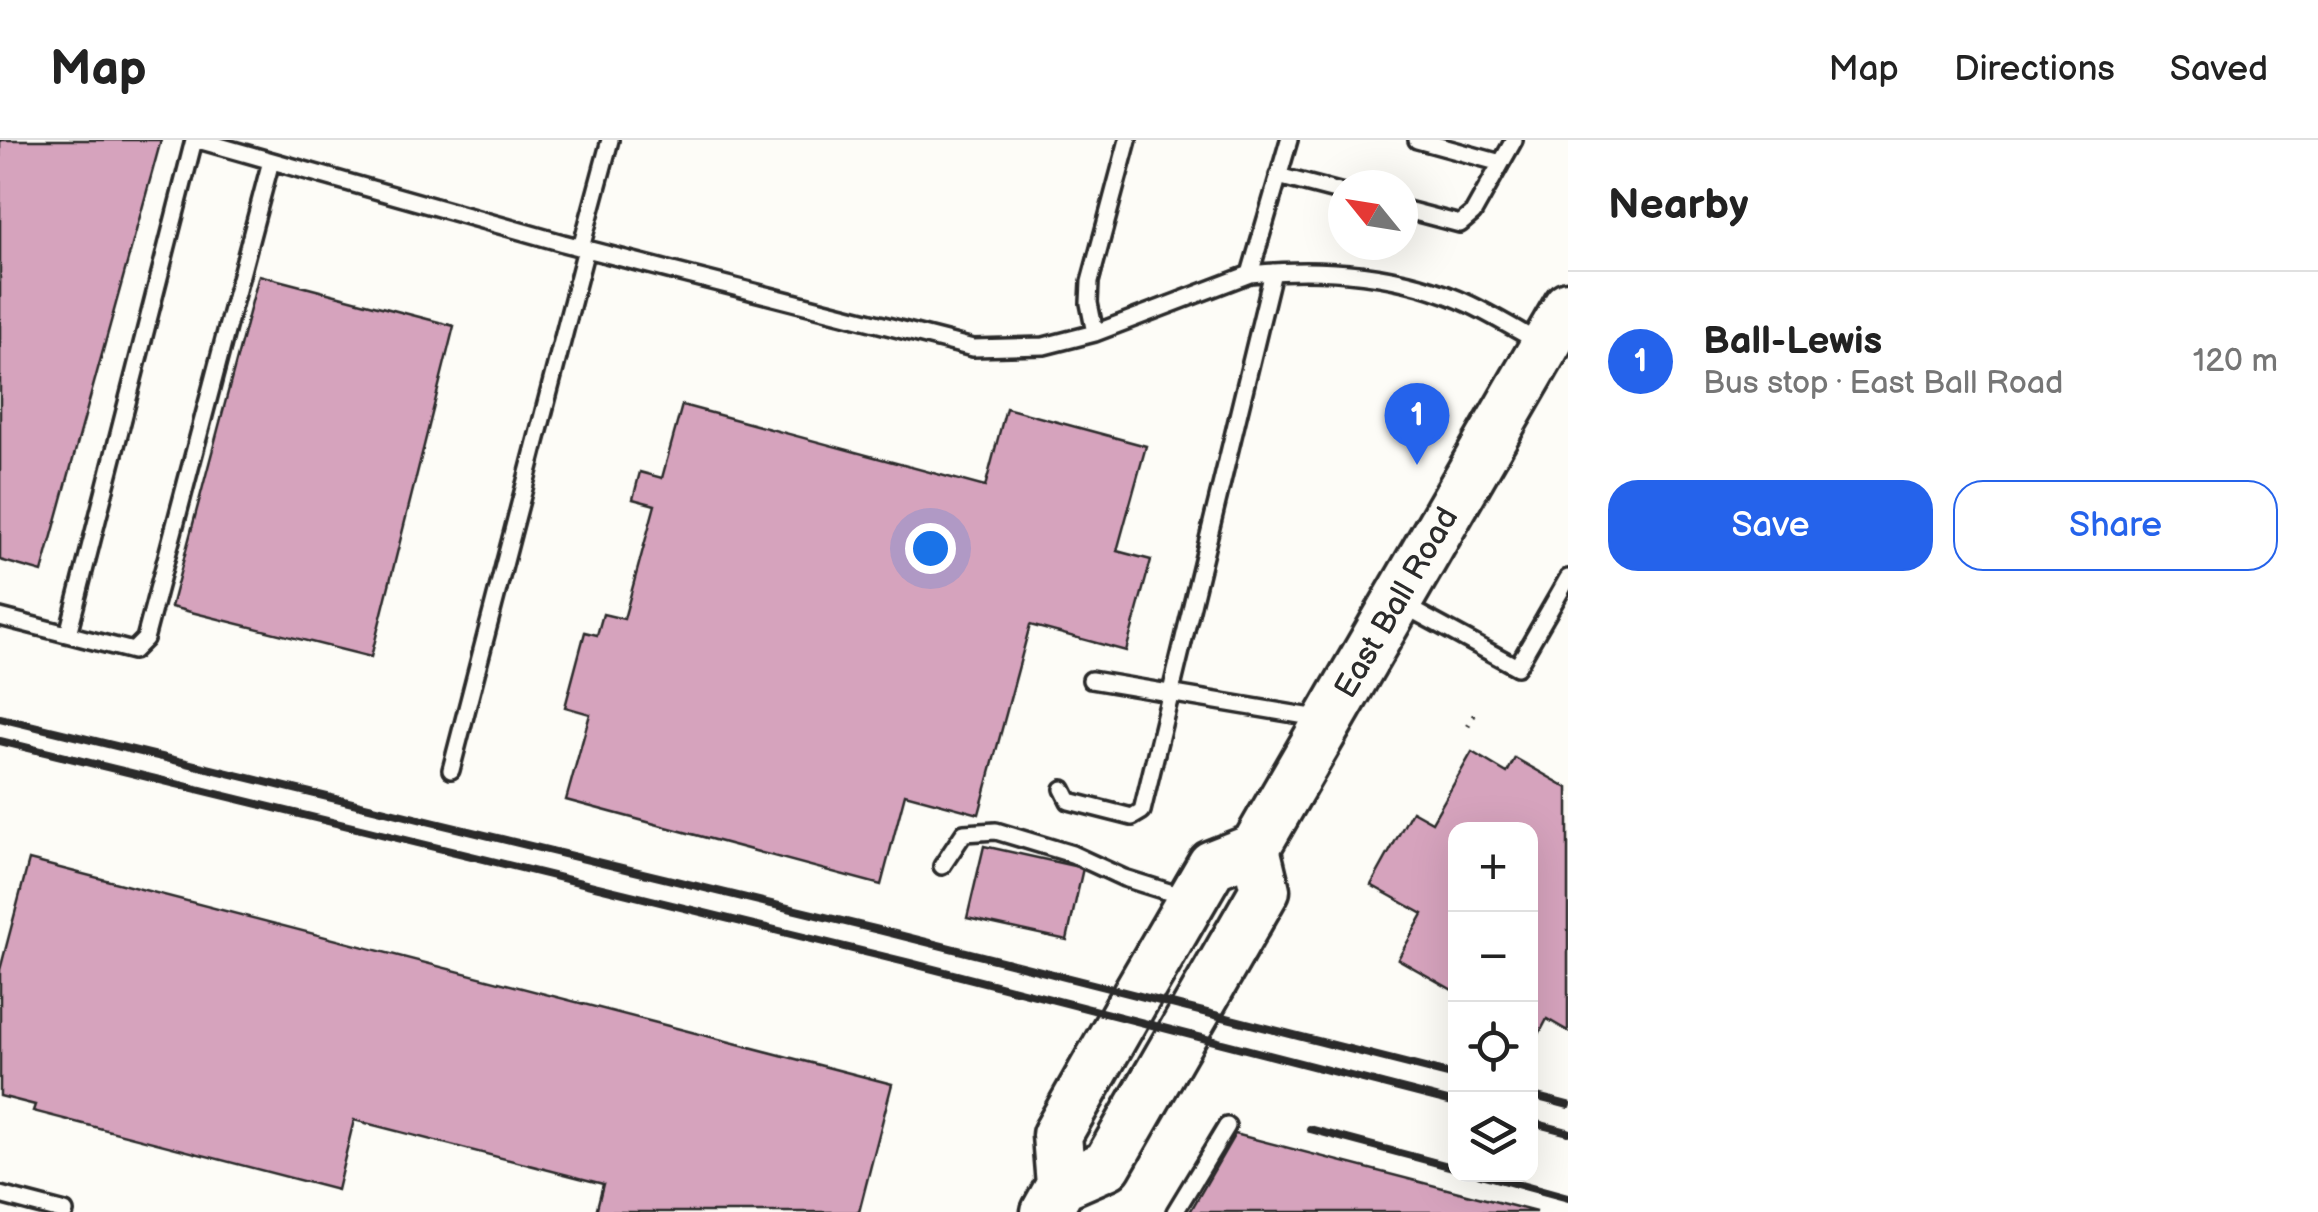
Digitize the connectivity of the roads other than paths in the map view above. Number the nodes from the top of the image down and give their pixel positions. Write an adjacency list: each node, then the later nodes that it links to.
1 (196, 140): 7 (lane); 20 (lane)
2 (610, 140): 12 (lane)
3 (1128, 140): 16 (lane)
4 (1288, 140): 9 (lane)
5 (1417, 140): 8 (lane)
6 (1514, 140): 8 (lane)
7 (271, 161): 12 (lane); 20 (lane)
8 (1501, 163): 11 (lane)
9 (1278, 176): 10 (lane); 14 (lane)
10 (1328, 189)
11 (1418, 213)
12 (583, 249): 16 (lane); 24 (lane)
13 (1273, 272): 14 (lane); 15 (lane); 22 (lane)
14 (1250, 274): 16 (lane)
15 (1556, 326): 18 (main road, East Ball Road)
16 (1095, 334)
17 (1568, 578): 18 (lane)
18 (1398, 602): 23 (main road, East Ball Road)
19 (0, 617): 20 (lane)
20 (68, 634)
21 (1092, 680): 22 (lane)
22 (1170, 695): 23 (lane); 25 (lane)
23 (1330, 720): 26 (main road, East Ball Road)
24 (451, 770)
25 (1063, 789)
26 (1255, 848): 28 (main road); 31 (main road)
27 (942, 866): 28 (lane)
28 (1192, 900): 31 (main road)
29 (1227, 1126): 33 (lane)
30 (0, 1195): 32 (lane)
31 (1054, 1198)
32 (65, 1212)
33 (1175, 1212)

